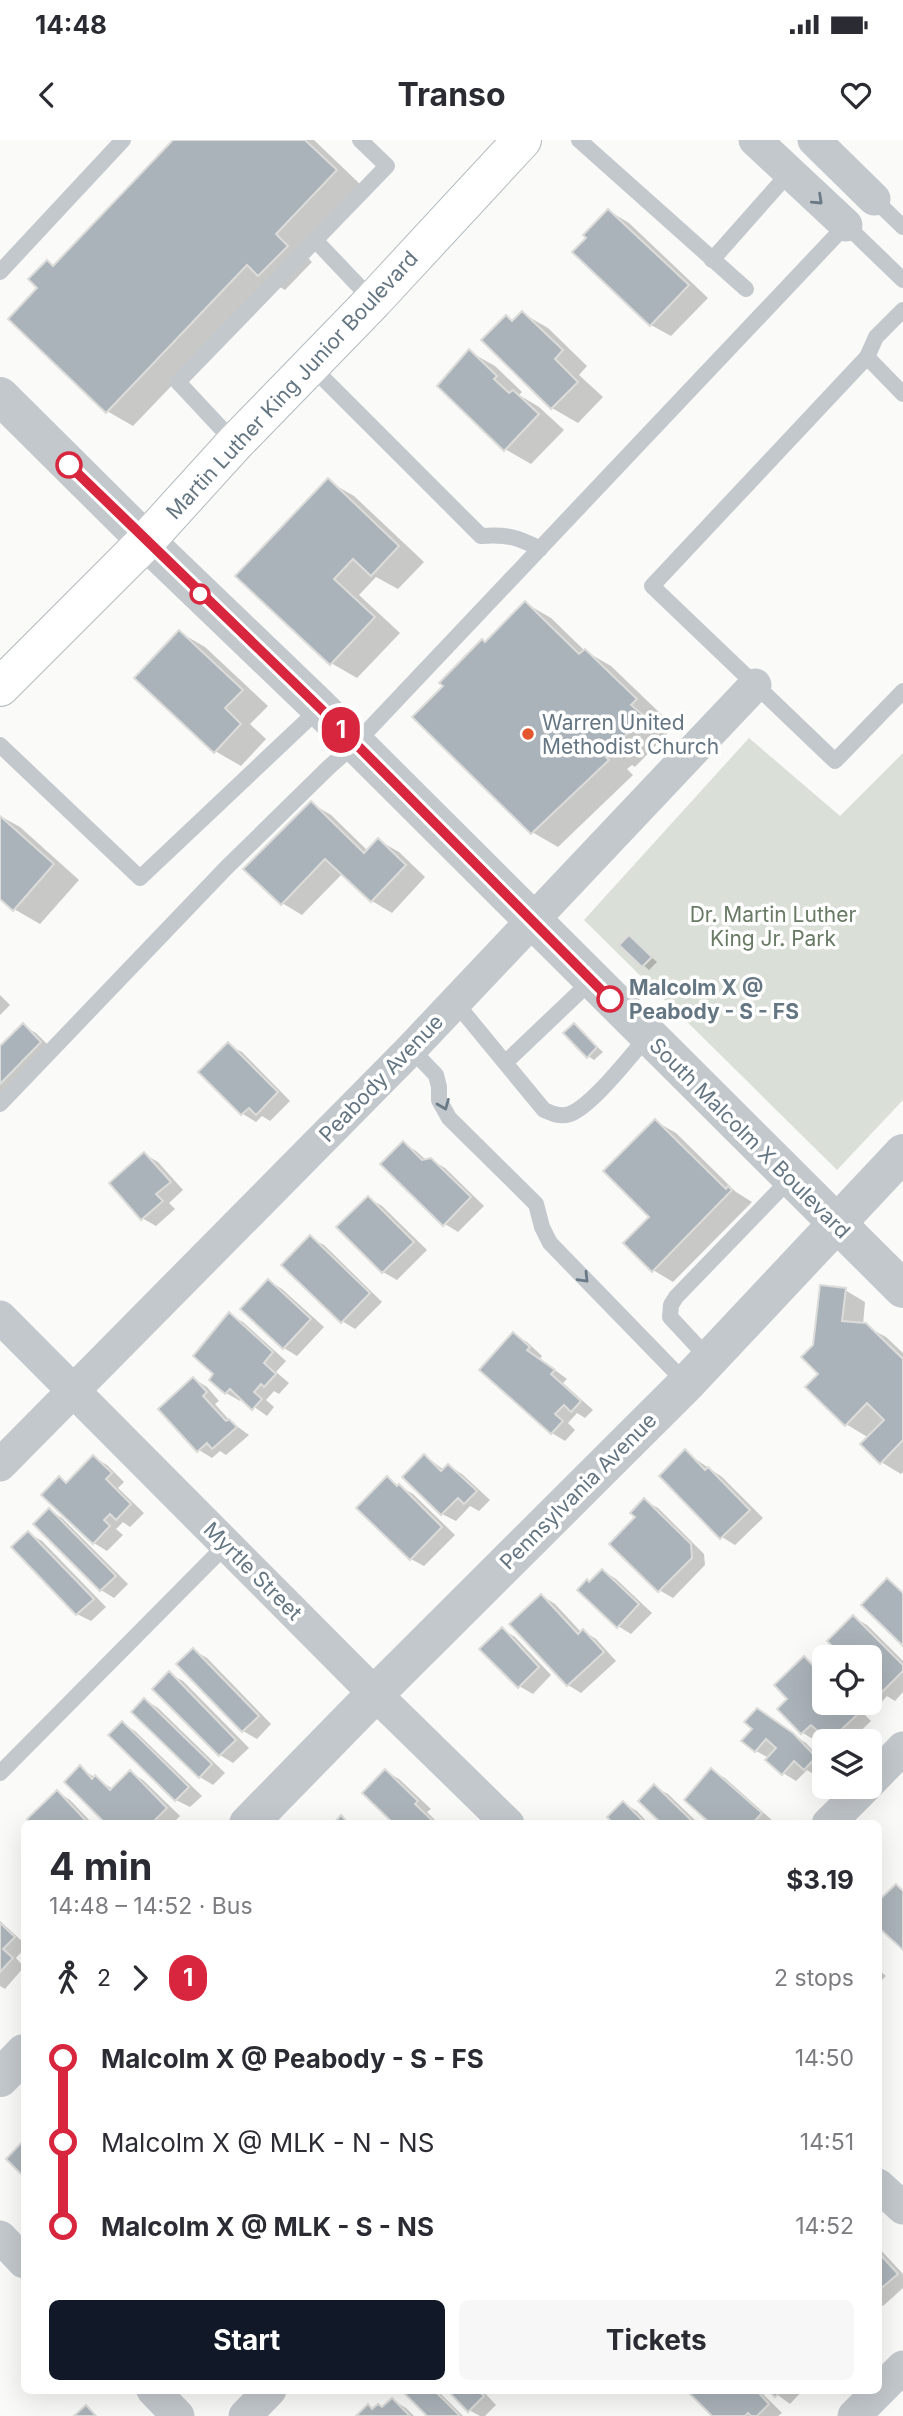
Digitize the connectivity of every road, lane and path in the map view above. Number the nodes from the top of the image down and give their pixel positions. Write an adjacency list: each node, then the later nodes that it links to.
1 (123, 140): 13 (lane)
2 (360, 140): 11 (lane)
3 (522, 140): 16 (main road, Martin Luther King Junior Boulevard)
4 (579, 140): 12 (lane)
5 (755, 140): 7 (street)
6 (814, 140): 8 (street)
7 (789, 173): 9 (street, one-way to 9); 12 (lane)
8 (874, 199): 10 (lane)
9 (846, 225): 14 (lane); 24 (lane)
10 (903, 227)
11 (316, 241): 16 (lane); 22 (lane)
12 (712, 260): 15 (lane)
13 (0, 272)
14 (903, 280)
15 (746, 289)
16 (373, 301): 19 (main road, Martin Luther King Junior Boulevard)
17 (903, 310): 18 (lane)
18 (867, 357): 20 (lane); 25 (lane)
19 (311, 366): 22 (main road, Martin Luther King Junior Boulevard); 24 (lane)
20 (903, 394)
21 (0, 396): 23 (street, South Malcolm X Boulevard)
22 (235, 443): 23 (main road, Martin Luther King Junior Boulevard)
23 (146, 541): 26 (main road, Martin Luther King Junior Boulevard); 28 (street, South Malcolm X Boulevard)
24 (540, 549): 29 (lane)
25 (755, 685): 27 (lane); 31 (street, Peabody Avenue)
26 (0, 687)
27 (903, 691)
28 (320, 708): 29 (street, South Malcolm X Boulevard); 30 (lane)
29 (355, 744): 31 (street, South Malcolm X Boulevard); 37 (lane)
30 (0, 745)
31 (533, 921): 32 (street, South Malcolm X Boulevard); 33 (street, Peabody Avenue)
32 (591, 981): 34 (street, South Malcolm X Boulevard); 36 (lane)
33 (455, 1002): 35 (street, Peabody Avenue); 36 (lane)
34 (648, 1036): 36 (lane); 39 (street, South Malcolm X Boulevard)
35 (411, 1049): 43 (lane, one-way to 43); 44 (street, Peabody Avenue)
36 (506, 1062)
37 (0, 1104)
38 (903, 1153): 40 (street, Pennsylvania Avenue)
39 (791, 1178): 40 (street, South Malcolm X Boulevard); 43 (lane)
40 (836, 1223): 41 (street, South Malcolm X Boulevard); 43 (street, Pennsylvania Avenue)
41 (903, 1289)
42 (0, 1317): 44 (street, Myrtle Street)
43 (698, 1371): 47 (street, Pennsylvania Avenue)
44 (74, 1391): 45 (street, Peabody Avenue); 46 (street, Myrtle Street)
45 (0, 1465)
46 (226, 1545): 47 (street, Myrtle Street); 50 (lane)
47 (374, 1694): 52 (street, Pennsylvania Avenue); 53 (street, Myrtle Street)
48 (903, 1748): 49 (street)
49 (882, 1770)
50 (0, 1773)
51 (852, 1799): 54 (street)
52 (252, 1820)
53 (504, 1820)
54 (832, 1820)
55 (21, 2056): 56 (street)
56 (0, 2078)
57 (882, 2189): 58 (street)
58 (903, 2208)
59 (0, 2237): 60 (street)
60 (21, 2259)
61 (903, 2367): 62 (street)
62 (882, 2388)
63 (157, 2394): 66 (street)
64 (266, 2394): 67 (street)
65 (876, 2394): 68 (street)
66 (178, 2416)
67 (245, 2416)
68 (854, 2416)

